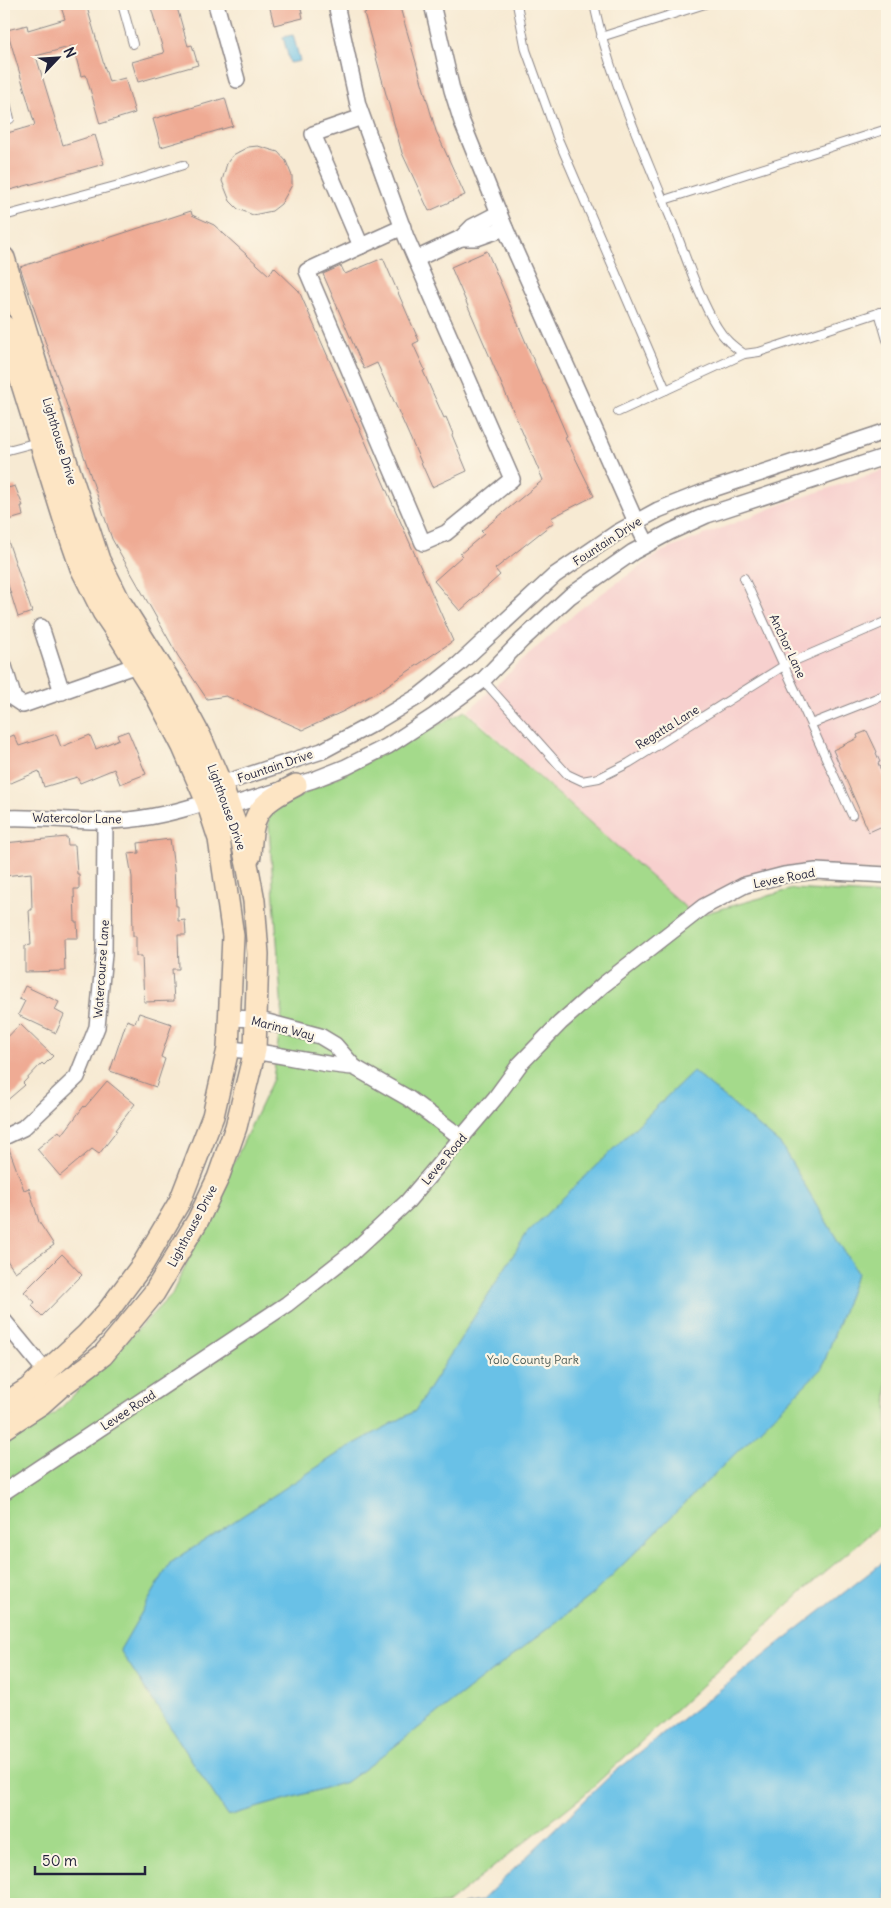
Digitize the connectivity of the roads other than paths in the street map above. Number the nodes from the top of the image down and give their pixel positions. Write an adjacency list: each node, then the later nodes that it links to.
1 (122, 4): 9 (lane)
2 (216, 4): 10 (street)
3 (336, 4): 12 (street)
4 (432, 4): 17 (street)
5 (517, 4): 30 (lane)
6 (594, 4): 8 (lane)
7 (705, 4): 8 (lane)
8 (601, 37): 16 (lane)
9 (133, 44)
10 (237, 80)
11 (4, 95): 13 (lane)
12 (362, 117): 19 (street); 22 (street)
13 (10, 119)
14 (887, 129): 16 (lane)
15 (182, 165): 18 (lane)
16 (664, 200): 29 (lane)
17 (499, 213): 20 (street); 21 (street)
18 (4, 216)
19 (403, 227): 22 (street); 24 (street)
20 (505, 228): 21 (street); 36 (street)
21 (461, 238): 24 (street)
22 (361, 246): 24 (street)
23 (4, 258): 48 (street, Lighthouse Drive)
24 (416, 259)
25 (887, 310): 26 (lane)
26 (879, 312): 28 (lane); 29 (lane)
27 (4, 326): 33 (street, Lighthouse Drive)
28 (887, 340)
29 (744, 354): 30 (lane)
30 (666, 390): 31 (lane)
31 (618, 412)
32 (887, 431): 36 (street, Fountain Drive)
33 (39, 442): 34 (lane); 41 (street, Lighthouse Drive)
34 (4, 451)
35 (887, 456): 37 (street, Fountain Drive)
36 (636, 522): 37 (street); 48 (street, Fountain Drive)
37 (647, 544): 44 (street, Fountain Drive)
38 (744, 578): 42 (lane, Anchor Lane)
39 (887, 621): 42 (lane, Regatta Lane)
40 (41, 627): 45 (street)
41 (138, 665): 45 (street); 50 (street, Lighthouse Drive)
42 (785, 665): 44 (lane, Regatta Lane); 47 (lane, Anchor Lane)
43 (4, 666): 45 (street)
44 (483, 680): 49 (street, Fountain Drive)
45 (62, 692)
46 (887, 694): 47 (lane)
47 (811, 724): 52 (lane, Anchor Lane)
48 (221, 784): 50 (street, Fountain Drive); 51 (street, Lighthouse Drive)
49 (296, 785): 51 (street, Fountain Drive); 55 (street)
50 (207, 802): 51 (street, Fountain Drive); 54 (street, Watercolor Lane); 57 (street, Lighthouse Drive)
51 (229, 806): 55 (street, Lighthouse Drive)
52 (852, 815)
53 (4, 818): 54 (street, Watercolor Lane)
54 (106, 821): 62 (street, Watercourse Lane)
55 (249, 874): 58 (street, Lighthouse Drive)
56 (887, 875): 63 (street, Levee Road)
57 (230, 1018): 58 (street, Marina Way); 59 (street, Lighthouse Drive)
58 (256, 1019): 60 (street, Lighthouse Drive); 61 (street, Marina Way)
59 (228, 1049): 60 (street, Marina Way); 65 (street, Lighthouse Drive)
60 (256, 1050): 61 (street, Marina Way); 67 (street, Lighthouse Drive)
61 (354, 1067): 63 (street, Marina Way)
62 (4, 1136)
63 (462, 1138): 68 (street, Levee Road)
64 (4, 1321): 65 (street)
65 (46, 1372): 66 (street, Lighthouse Drive)
66 (4, 1404)
67 (4, 1428)
68 (4, 1492)

